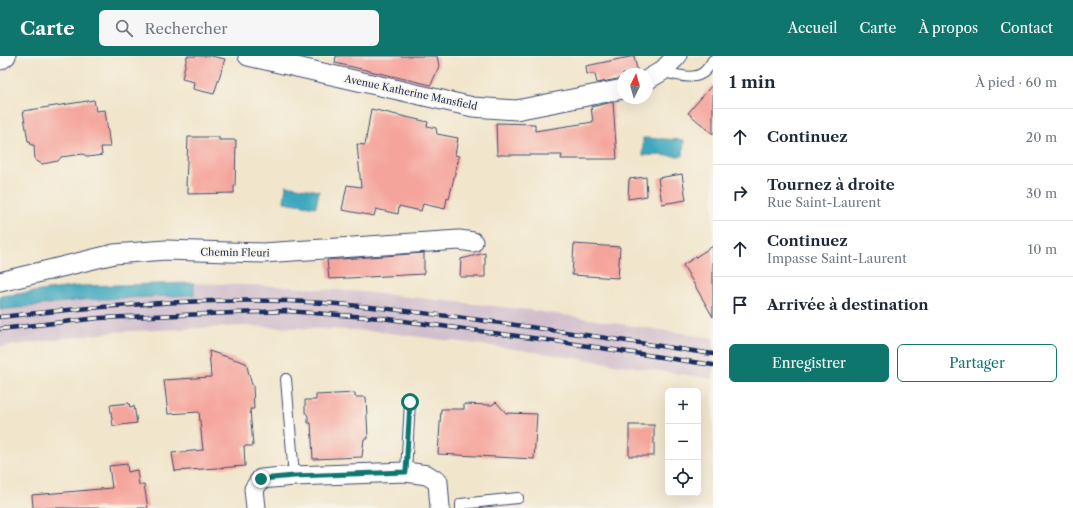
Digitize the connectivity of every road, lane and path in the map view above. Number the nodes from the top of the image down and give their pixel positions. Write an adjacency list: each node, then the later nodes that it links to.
1 (6, 56): 4 (street)
2 (248, 56): 7 (street, Avenue Katherine Mansfield)
3 (677, 56): 6 (street)
4 (0, 60)
5 (713, 60): 6 (lane)
6 (655, 76)
7 (617, 91)
8 (473, 242): 9 (street, Chemin Fleuri)
9 (0, 282)
10 (286, 379): 13 (lane)
11 (410, 402): 12 (lane)
12 (406, 472): 13 (street); 16 (street)
13 (294, 476): 15 (street)
14 (518, 498): 17 (lane)
15 (256, 508)
16 (440, 508)
17 (461, 508)

